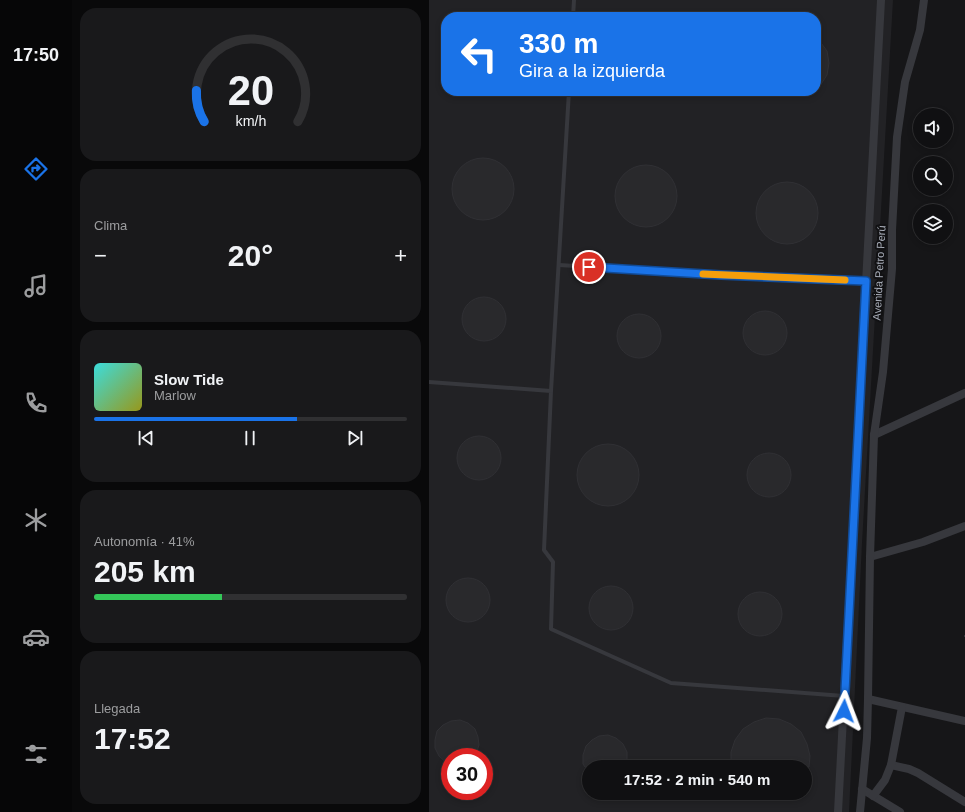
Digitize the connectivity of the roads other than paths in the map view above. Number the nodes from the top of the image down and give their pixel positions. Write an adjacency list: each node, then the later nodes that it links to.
1 (574, 0): 4 (lane)
2 (881, 0): 7 (street)
3 (924, 0): 11 (street, Avenida Petro Perú)
4 (573, 12)
5 (569, 96): 6 (lane)
6 (559, 265): 7 (lane); 9 (lane)
7 (866, 281): 14 (street)
8 (429, 382): 9 (lane)
9 (551, 391): 14 (lane)
10 (965, 393): 11 (street)
11 (874, 435): 13 (street, Avenida Petro Perú)
12 (965, 526): 13 (street)
13 (870, 557): 15 (street, Avenida Petro Perú)
14 (845, 696): 22 (street)
15 (869, 699): 16 (street); 19 (street, Avenida Petro Perú)
16 (902, 707): 17 (street); 18 (street)
17 (965, 721)
18 (891, 765): 20 (street); 21 (street)
19 (862, 789): 20 (street); 23 (street, Avenida Petro Perú)
20 (873, 796): 24 (street)
21 (965, 802)
22 (838, 812)
23 (860, 812)
24 (901, 812)

